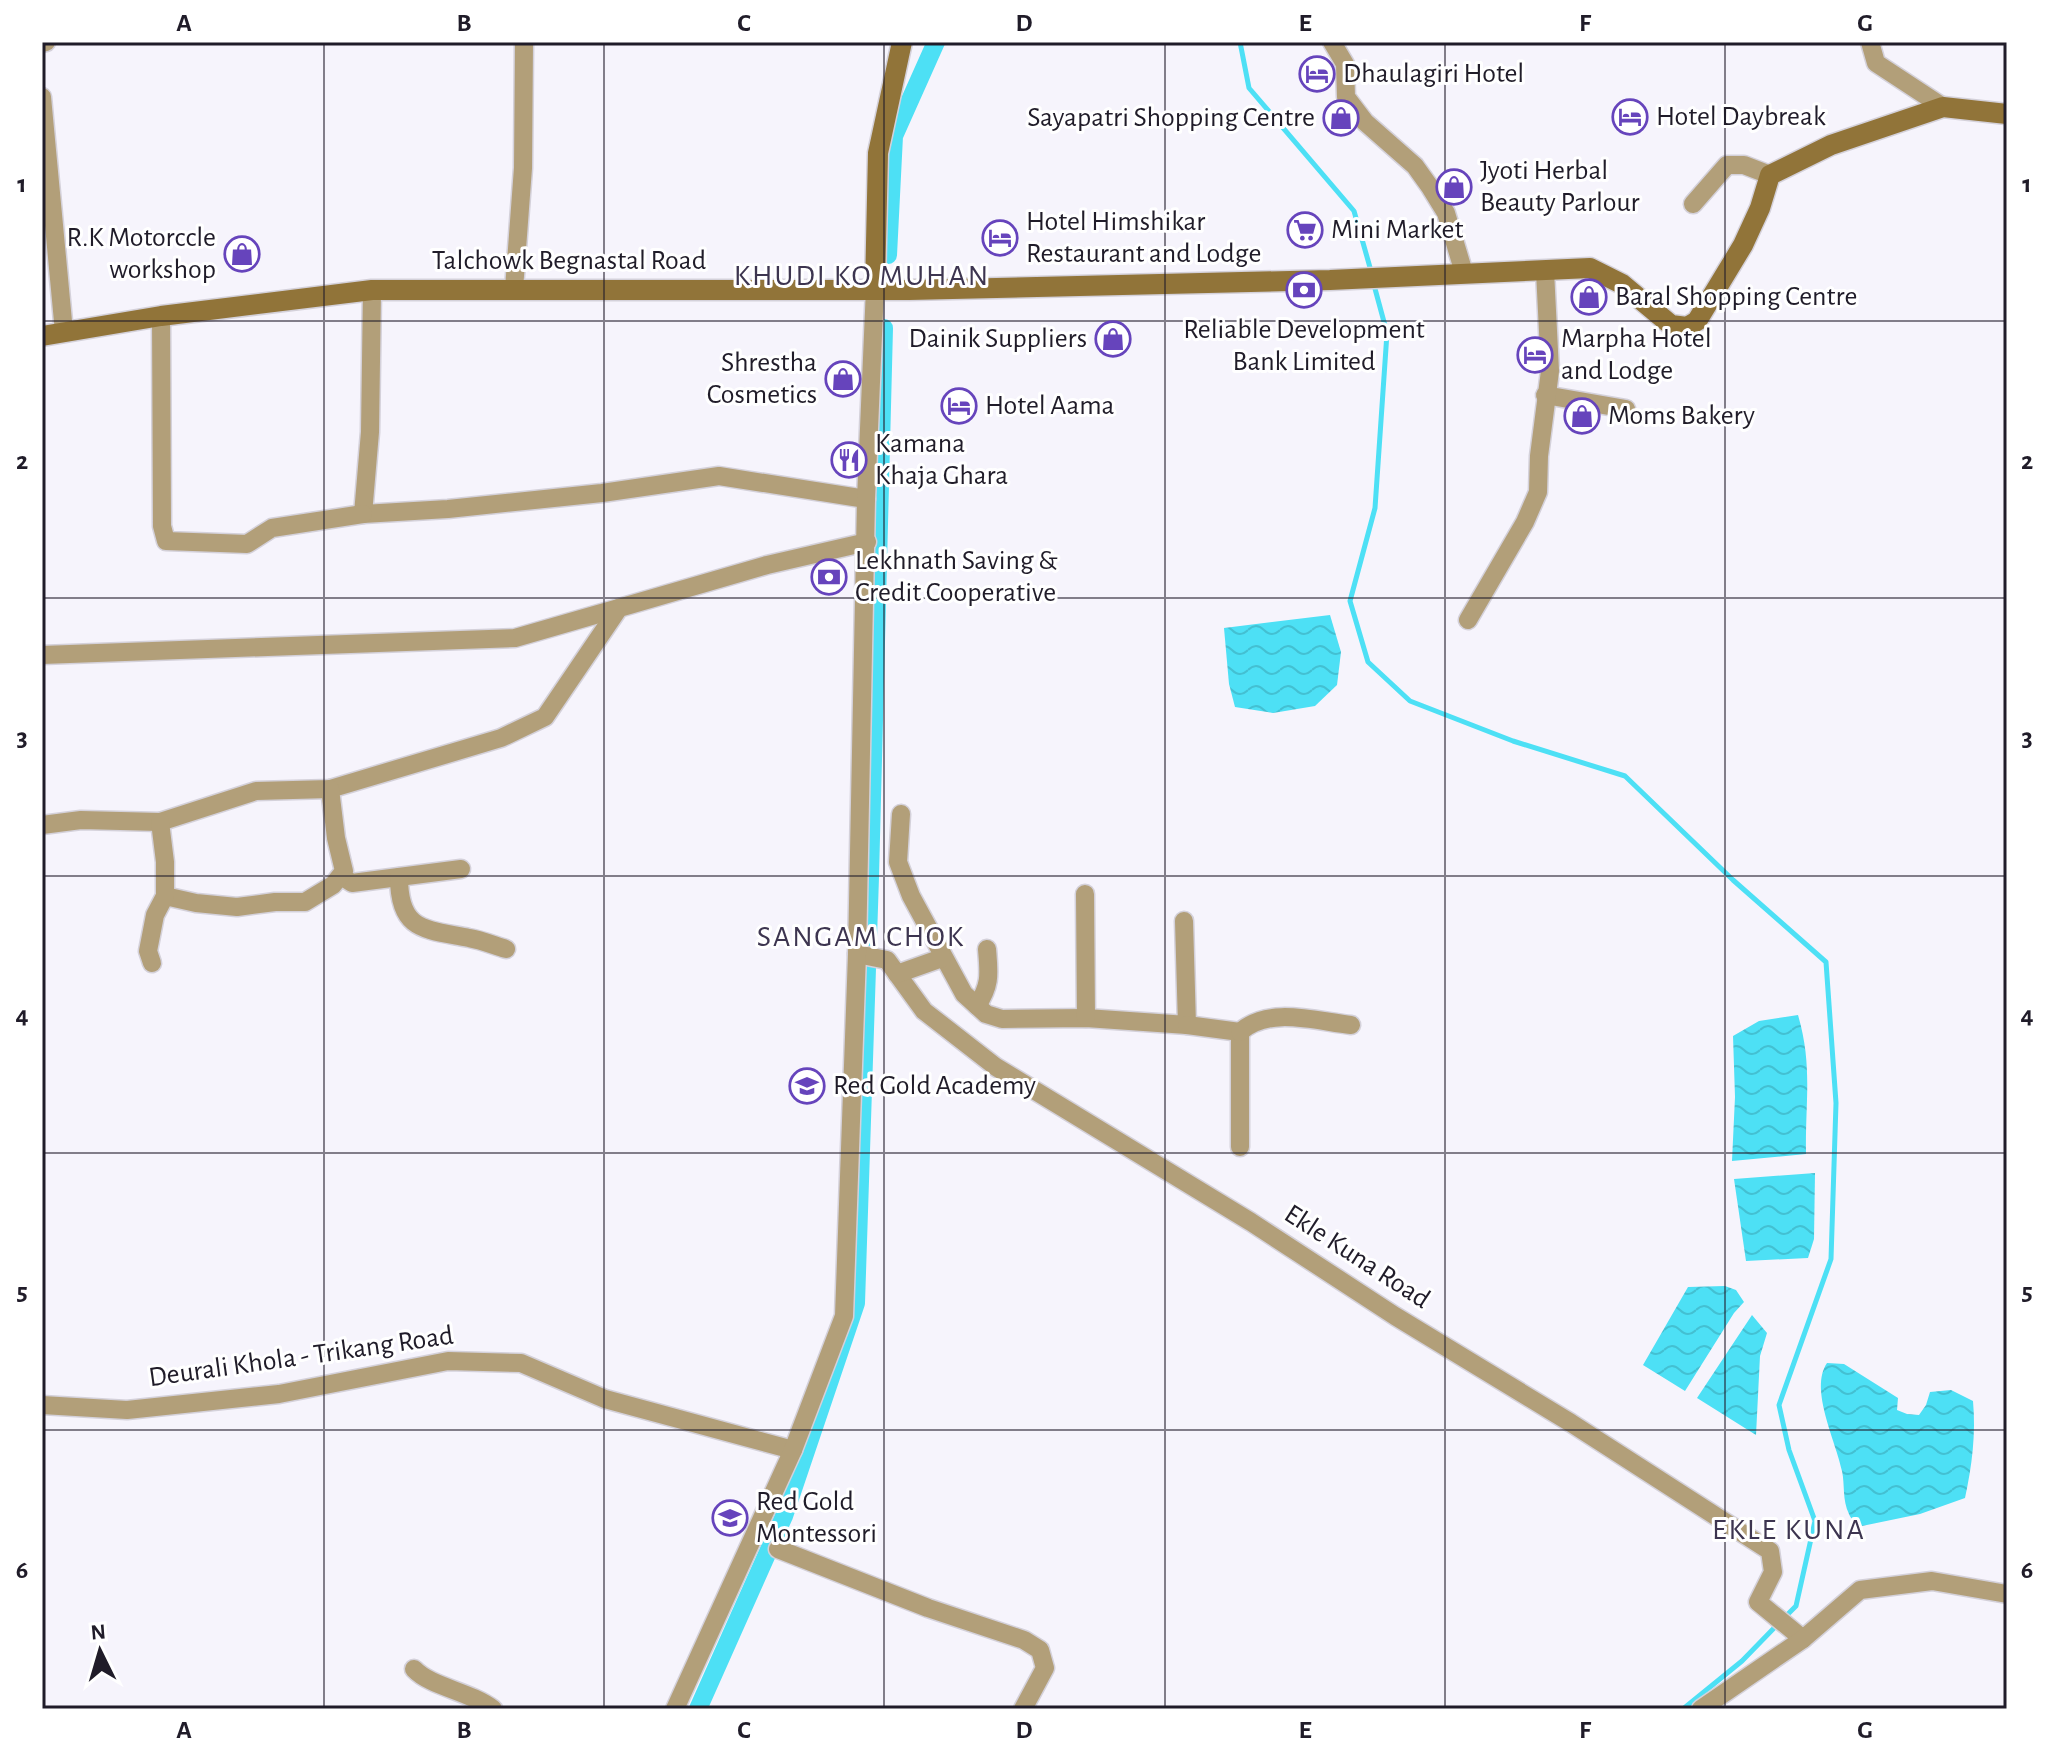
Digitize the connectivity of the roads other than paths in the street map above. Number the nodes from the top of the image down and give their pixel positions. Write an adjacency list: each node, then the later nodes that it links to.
1 (524, 42): 13 (street)
2 (902, 42): 12 (main road)
3 (1332, 42): 11 (street)
4 (1870, 42): 6 (street)
5 (42, 97): 16 (street)
6 (1943, 107): 7 (main road); 8 (main road)
7 (2007, 114)
8 (1770, 175): 9 (street); 10 (main road, Talchowk Begnastal Road)
9 (1693, 204)
10 (1545, 271): 11 (main road, Talchowk Begnastal Road); 18 (street)
11 (1464, 273): 12 (main road, Talchowk Begnastal Road)
12 (875, 288): 13 (main road, Talchowk Begnastal Road); 20 (street)
13 (514, 289): 14 (main road, Talchowk Begnastal Road)
14 (372, 290): 15 (main road, Talchowk Begnastal Road); 21 (street)
15 (161, 316): 16 (main road, Talchowk Begnastal Road); 21 (street)
16 (64, 332): 17 (main road, Talchowk Begnastal Road)
17 (42, 336)
18 (1545, 395): 19 (street); 24 (street)
19 (1626, 409)
20 (866, 499): 21 (street); 22 (street)
21 (363, 514)
22 (867, 542): 23 (street); 38 (street)
23 (619, 608): 25 (street); 26 (street)
24 (1468, 620)
25 (42, 655)
26 (330, 789): 28 (street); 31 (street)
27 (901, 814): 39 (street)
28 (160, 822): 29 (street); 34 (street)
29 (42, 825)
30 (461, 869): 32 (street)
31 (341, 876): 32 (street); 34 (street)
32 (399, 877): 36 (street)
33 (1085, 894): 43 (street)
34 (165, 896): 40 (street)
35 (1184, 921): 44 (street)
36 (506, 949)
37 (987, 949): 42 (street)
38 (857, 954): 41 (street); 49 (street)
39 (942, 958): 41 (street); 42 (street)
40 (152, 963)
41 (892, 967): 52 (street, Ekle Kuna Road)
42 (977, 1006): 43 (street)
43 (1086, 1018): 44 (street)
44 (1187, 1025): 46 (street)
45 (1351, 1025): 46 (street)
46 (1240, 1032): 47 (street)
47 (1240, 1147)
48 (42, 1405): 49 (street, Deurali Khola - Trikang Road)
49 (793, 1450): 55 (street)
50 (778, 1549): 56 (street)
51 (2007, 1594): 52 (street)
52 (1803, 1639): 57 (street)
53 (414, 1669): 54 (street)
54 (493, 1709)
55 (675, 1709)
56 (1023, 1709)
57 (1701, 1709)

